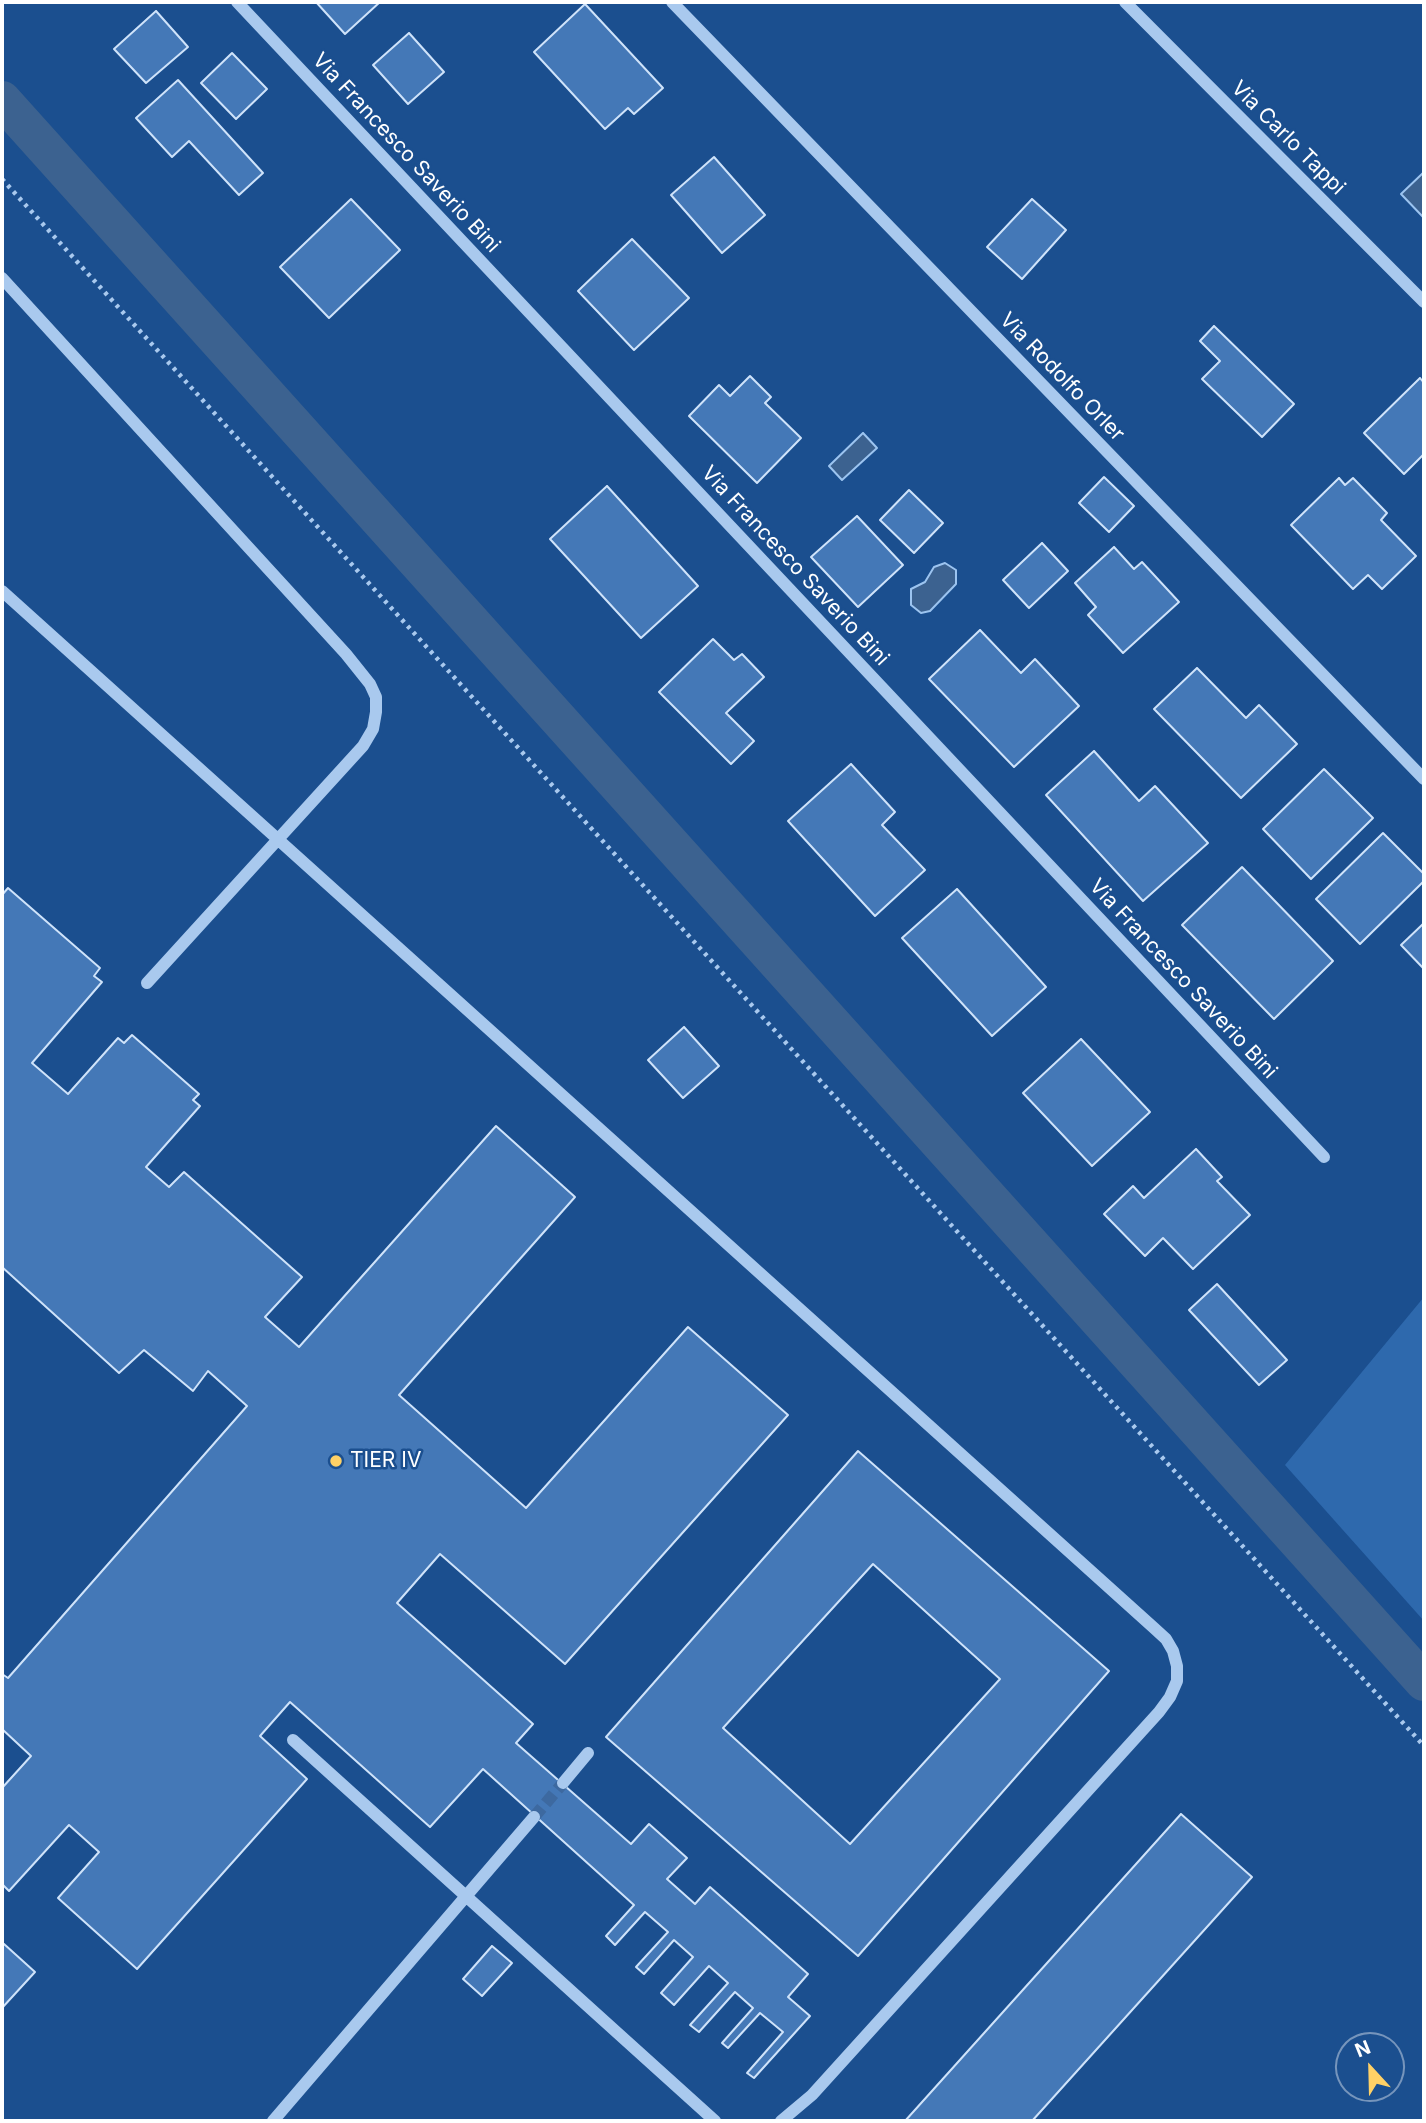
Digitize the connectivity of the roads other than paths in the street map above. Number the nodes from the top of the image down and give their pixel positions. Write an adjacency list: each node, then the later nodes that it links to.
1 (237, 2): 10 (street, Via Francesco Saverio Bini)
2 (672, 2): 7 (street, Via Rodolfo Orler)
3 (1125, 2): 5 (street, Via Carlo Tappi)
4 (2, 278): 8 (street)
5 (1424, 302)
6 (2, 591): 8 (street)
7 (1424, 779)
8 (278, 839): 9 (street); 18 (street)
9 (147, 983)
10 (1324, 1157)
11 (293, 1740): 15 (street)
12 (588, 1754): 13 (street)
13 (564, 1783)
14 (534, 1817): 15 (street)
15 (466, 1896): 16 (street); 17 (street)
16 (273, 2121)
17 (715, 2121)
18 (781, 2121)

